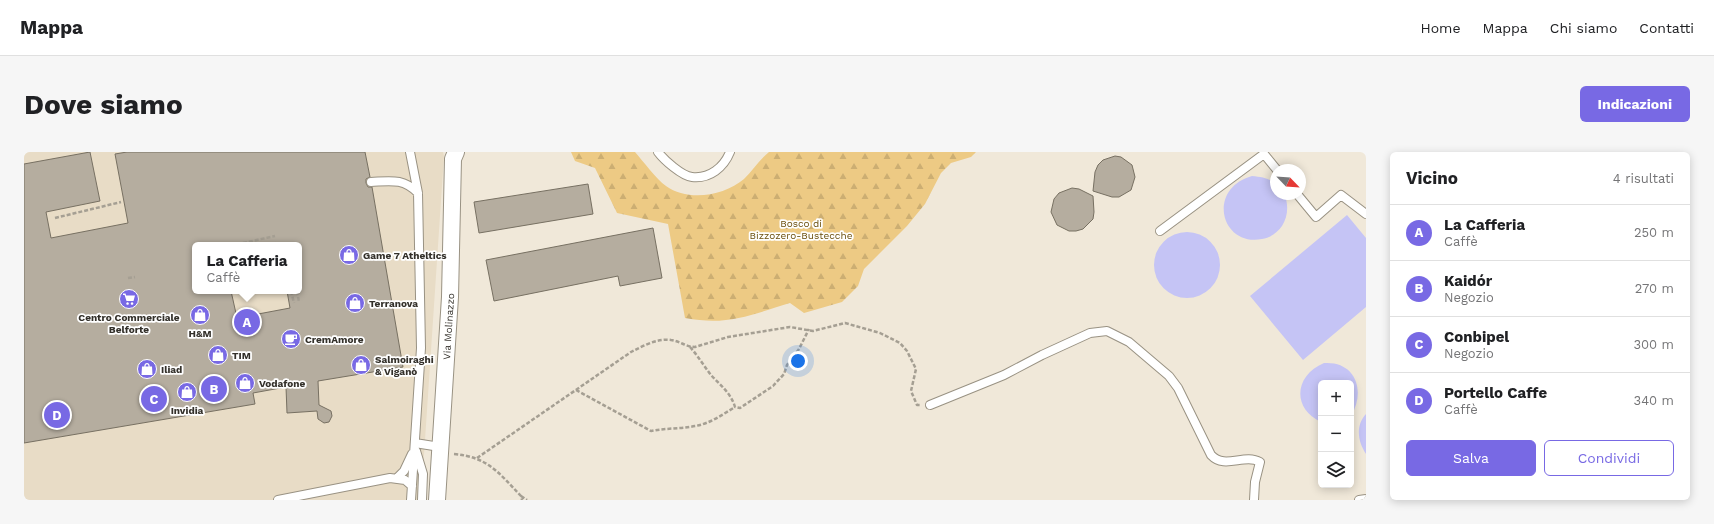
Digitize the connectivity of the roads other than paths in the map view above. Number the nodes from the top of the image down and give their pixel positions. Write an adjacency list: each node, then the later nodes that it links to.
1 (410, 152): 7 (lane)
2 (658, 152): 3 (lane)
3 (730, 152)
4 (454, 154): 13 (street, Via Molinazzo)
5 (1272, 164): 10 (lane)
6 (371, 182): 7 (lane)
7 (418, 193): 12 (lane)
8 (1302, 200): 9 (lane)
9 (1366, 214)
10 (1160, 231)
11 (930, 405): 21 (lane)
12 (415, 446): 13 (lane); 14 (lane); 15 (lane); 19 (lane)
13 (440, 451): 20 (street, Via Molinazzo)
14 (397, 478): 15 (lane); 17 (lane)
15 (412, 486): 18 (lane)
16 (1366, 499): 22 (lane)
17 (278, 500)
18 (411, 500)
19 (422, 500)
20 (437, 500)
21 (1254, 500)
22 (1359, 500)

